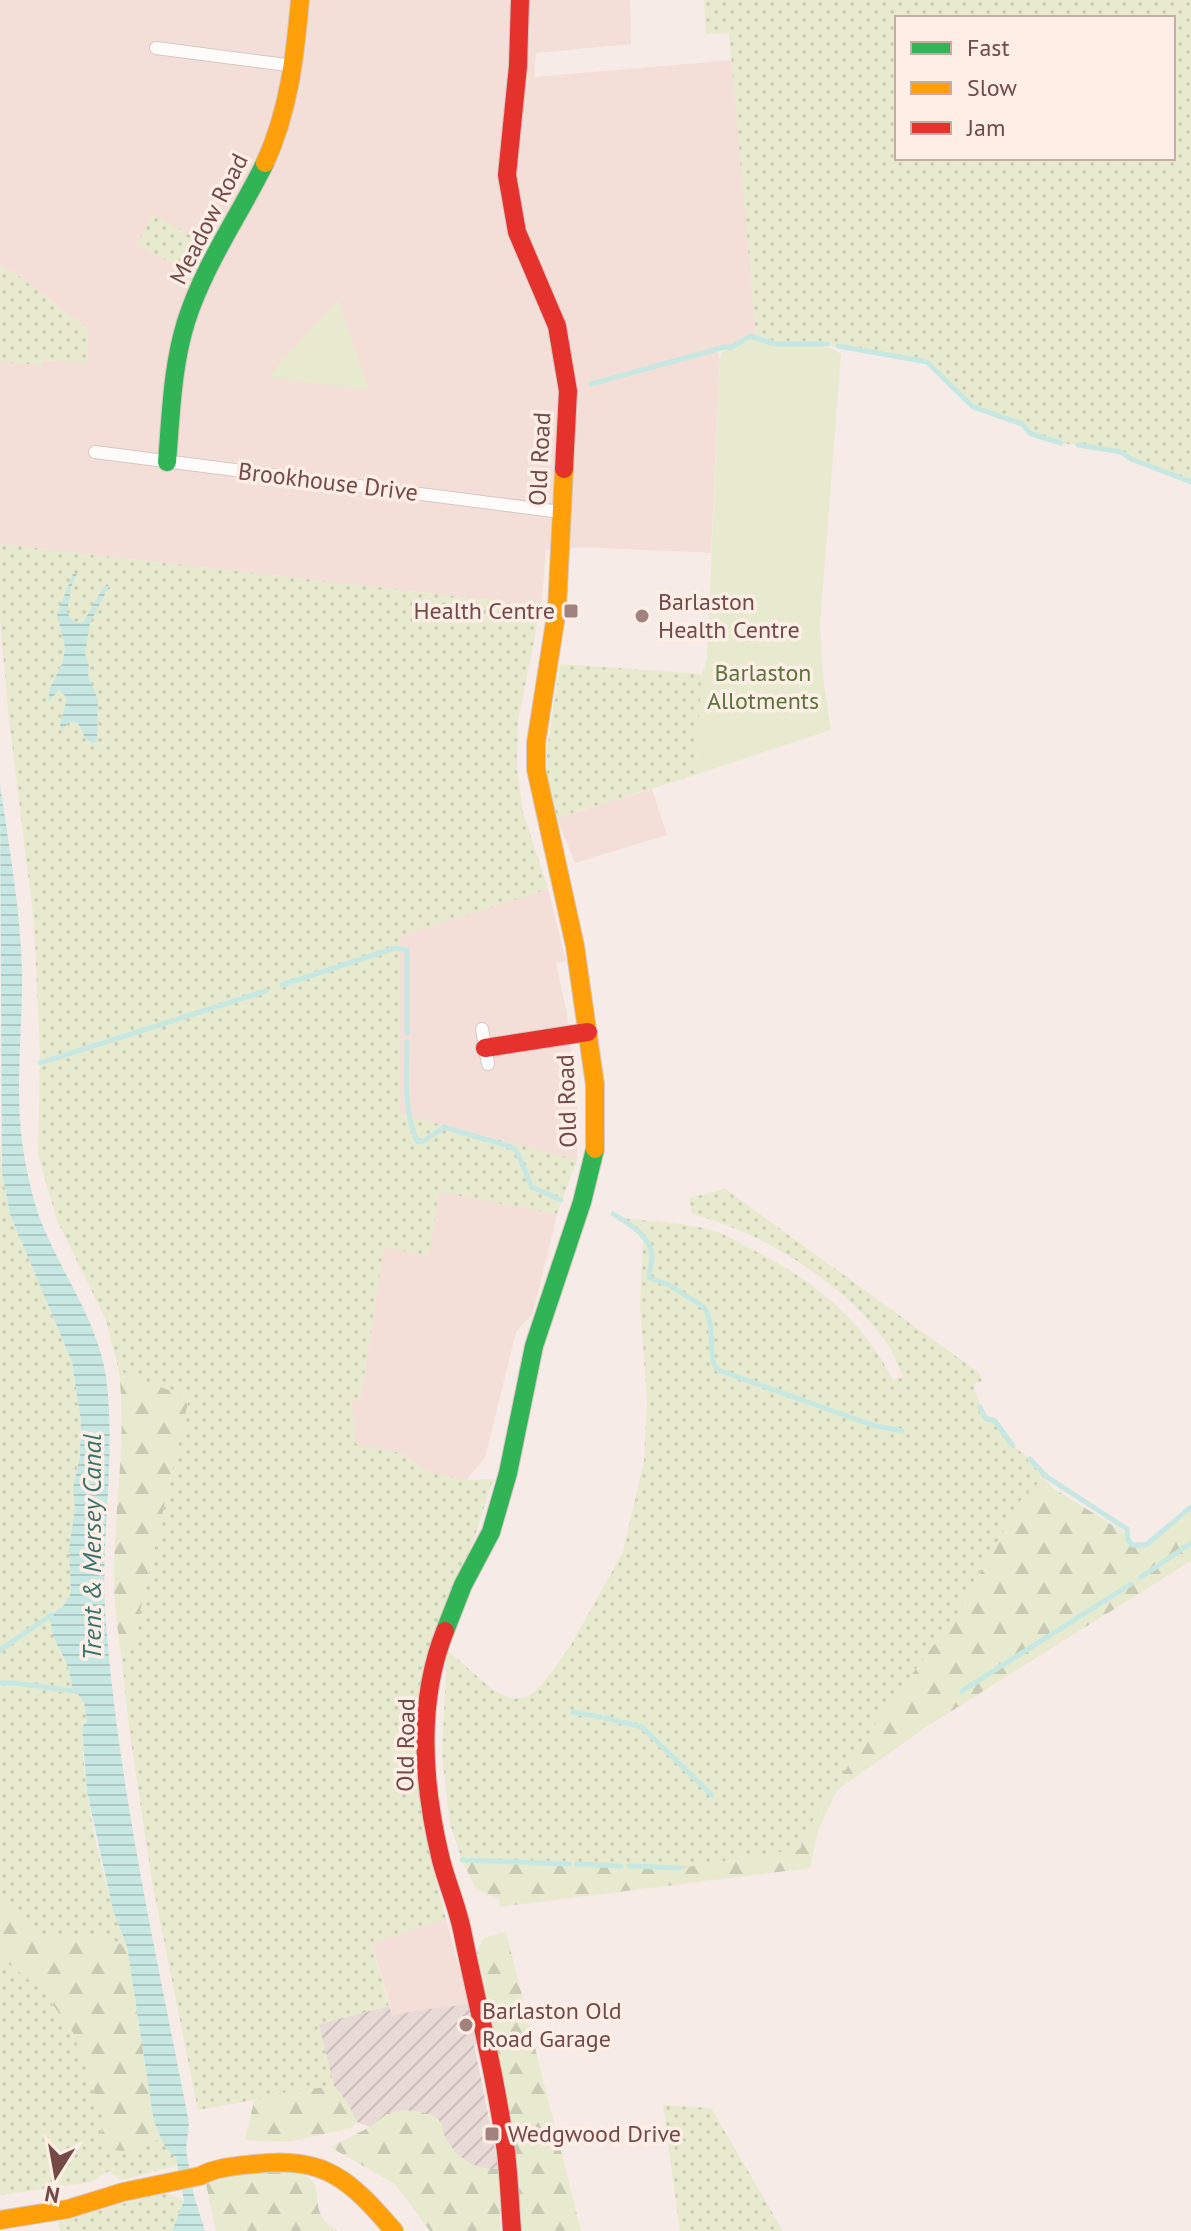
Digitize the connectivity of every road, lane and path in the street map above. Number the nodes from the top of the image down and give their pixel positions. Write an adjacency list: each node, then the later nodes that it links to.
1 (300, 0): 4 (street, Meadow Road)
2 (520, 0): 7 (street, Old Road)
3 (156, 48): 4 (street)
4 (294, 66): 6 (street, Meadow Road)
5 (95, 452): 6 (street, Brookhouse Drive)
6 (167, 462): 7 (street, Brookhouse Drive)
7 (561, 512): 9 (street, Old Road)
8 (482, 1029): 10 (street)
9 (588, 1032): 10 (street); 13 (street, Old Road)
10 (486, 1056)
11 (0, 2220): 12 (street)
12 (394, 2231)
13 (512, 2231)

